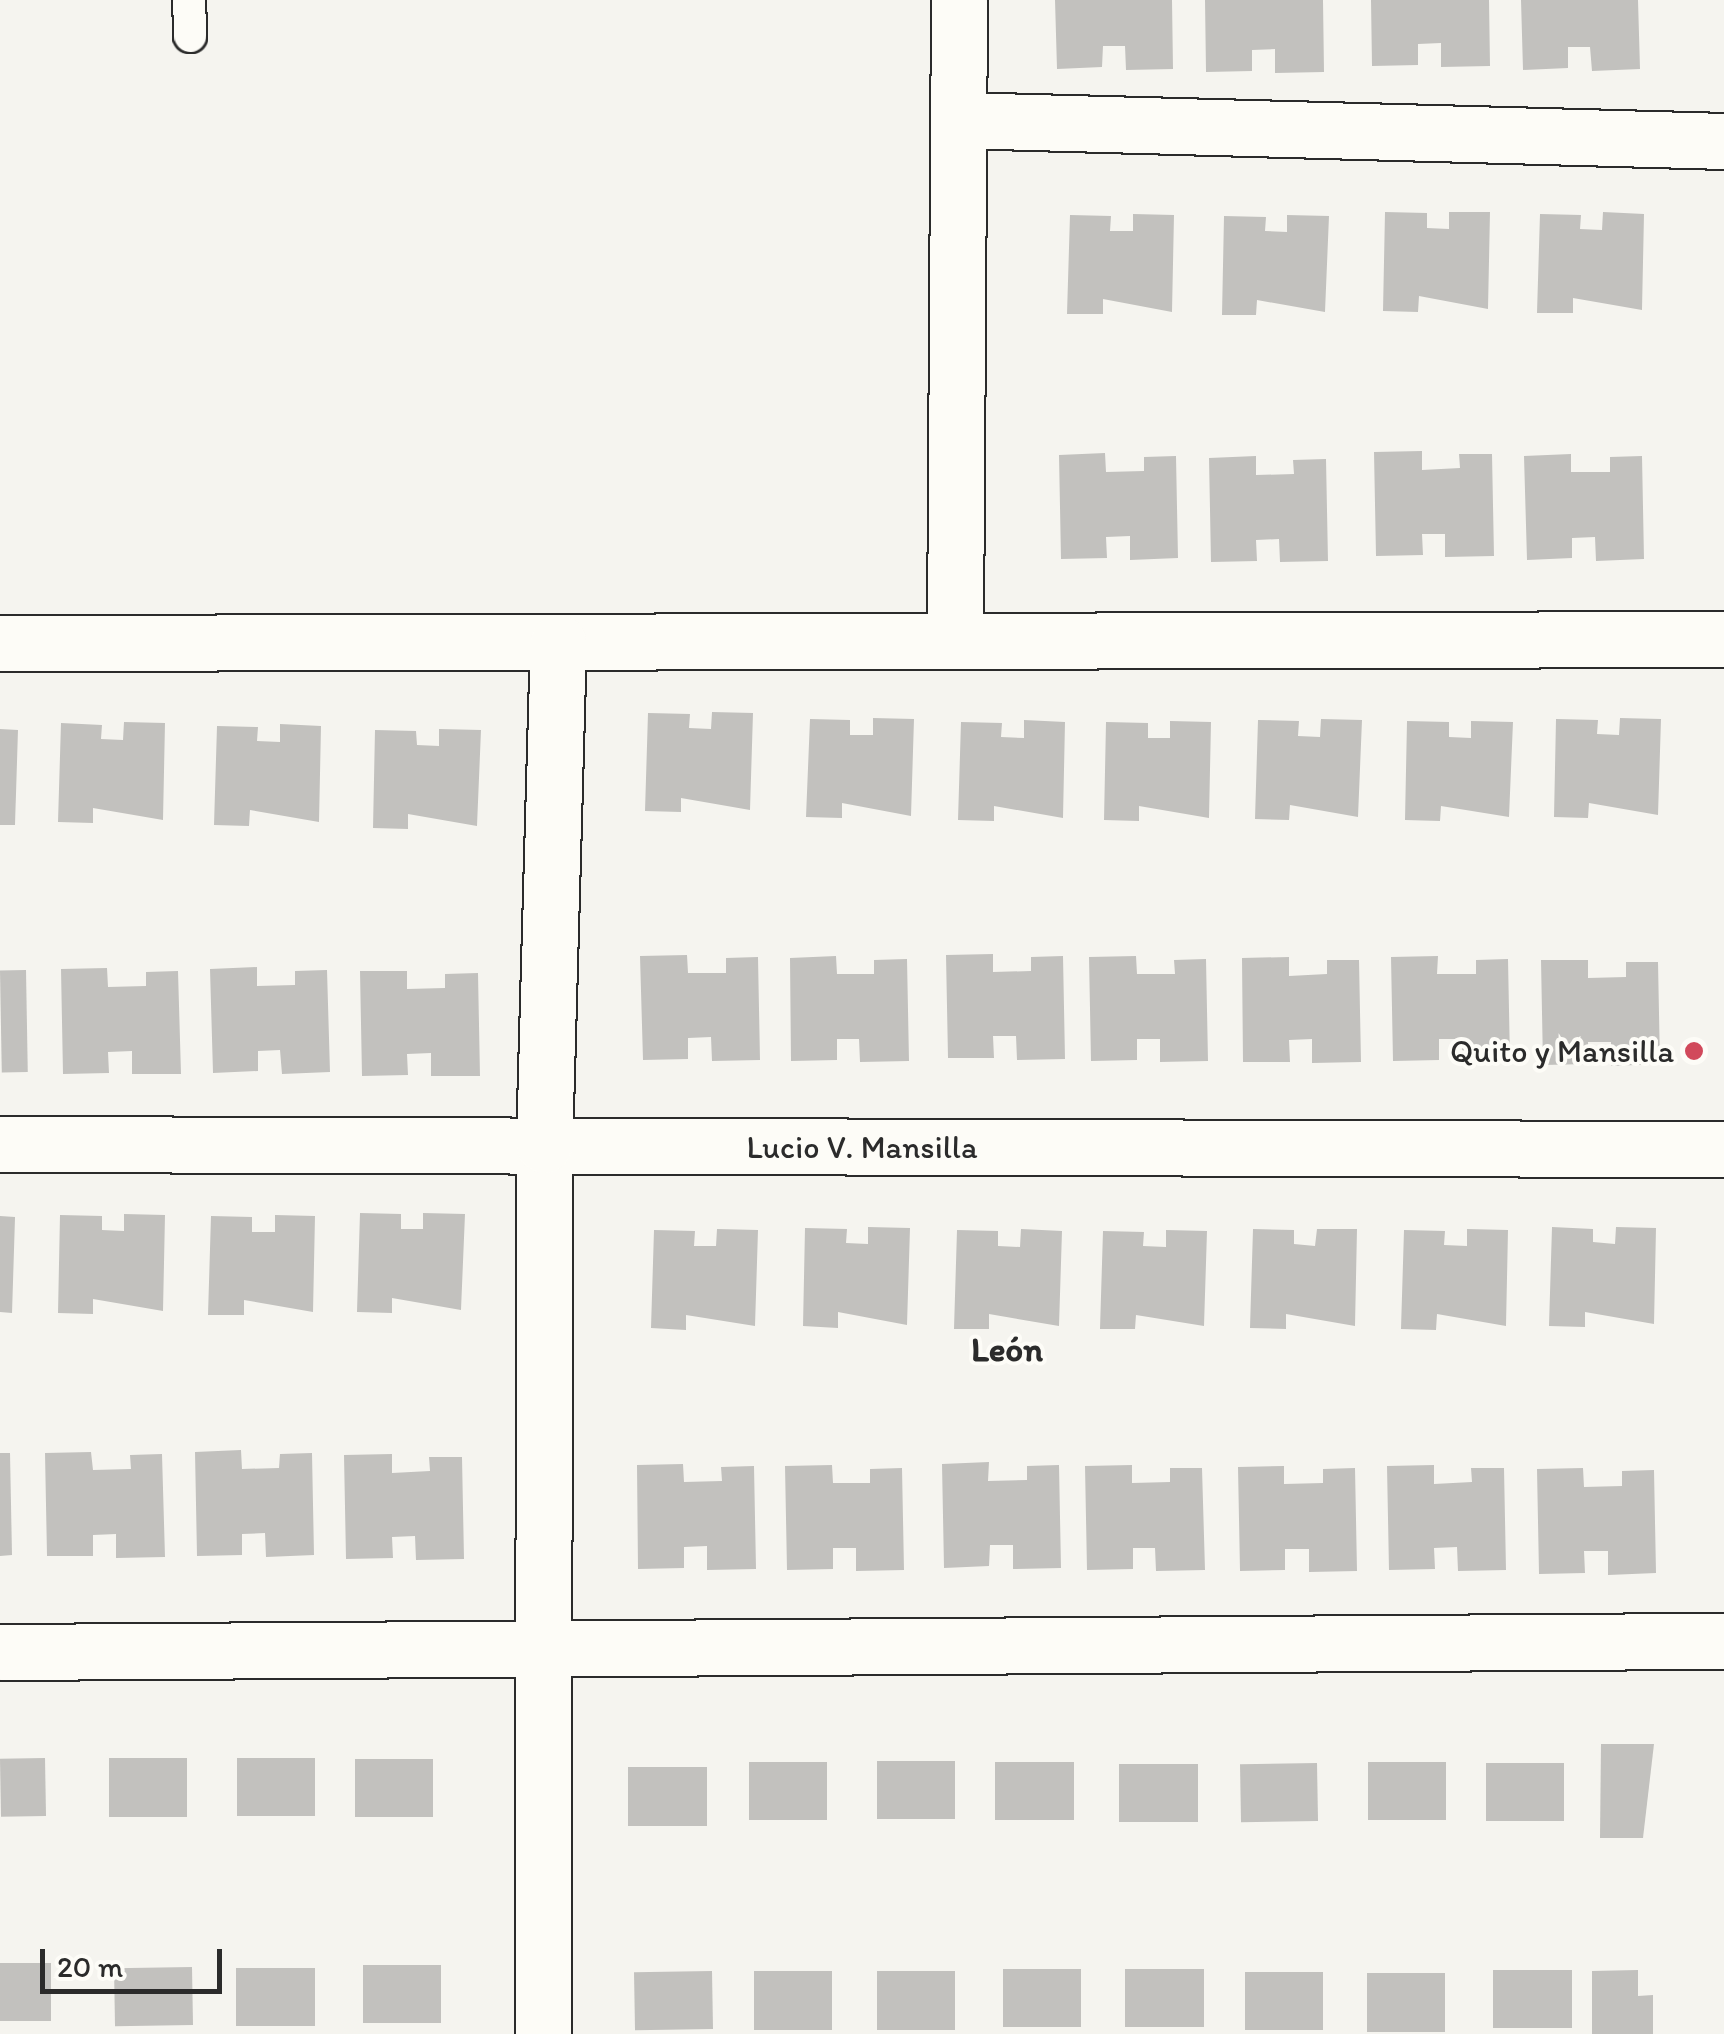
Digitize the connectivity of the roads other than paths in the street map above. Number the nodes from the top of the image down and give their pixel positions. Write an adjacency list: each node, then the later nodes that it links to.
1 (189, 0): 3 (lane)
2 (960, 0): 4 (street)
3 (190, 36)
4 (958, 120): 5 (street); 6 (street)
5 (1724, 141)
6 (955, 636): 7 (street); 9 (street)
7 (1724, 639)
8 (0, 642): 9 (street)
9 (558, 642): 11 (street)
10 (0, 1144): 11 (street, Lucio V. Mansilla)
11 (544, 1146): 12 (street, Lucio V. Mansilla); 15 (street)
12 (1724, 1149)
13 (1724, 1641): 15 (street)
14 (0, 1652): 15 (street)
15 (543, 1656): 16 (street)
16 (543, 2034)

